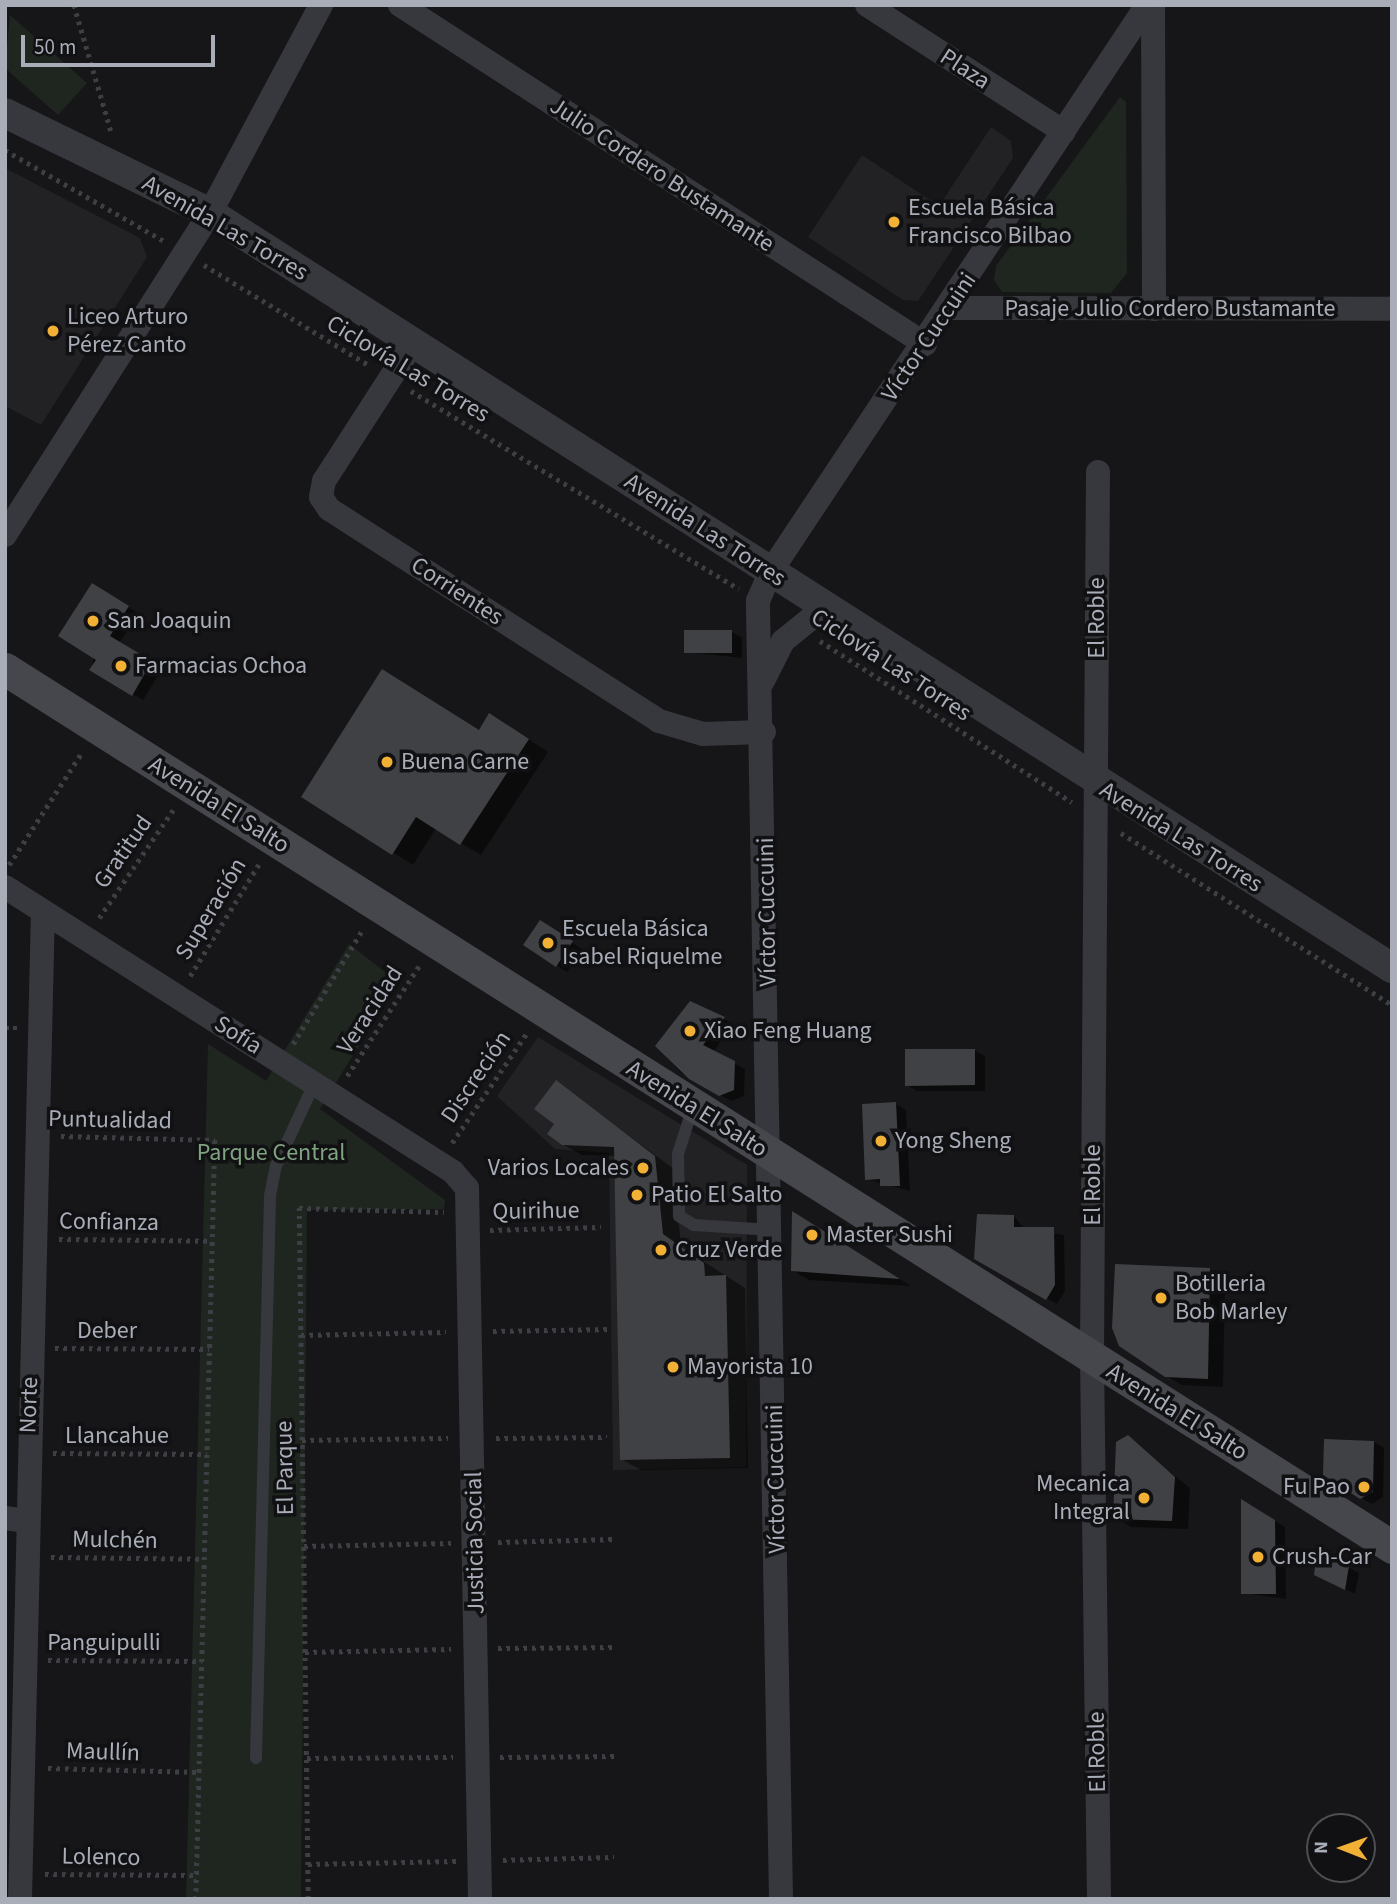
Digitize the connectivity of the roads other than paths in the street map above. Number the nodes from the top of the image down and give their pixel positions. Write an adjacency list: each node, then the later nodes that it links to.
1 (321, 5): 8 (street)
2 (400, 5): 13 (street, Julio Cordero Bustamante)
3 (867, 5): 7 (street, Plaza)
4 (1147, 5): 7 (street, Víctor Cuccuini)
5 (1153, 5): 11 (street)
6 (5, 113): 8 (street, Avenida Las Torres)
7 (1064, 132): 9 (street, Víctor Cuccuini)
8 (210, 213): 12 (street, Avenida Las Torres); 15 (street)
9 (948, 308): 11 (street, Pasaje Julio Cordero Bustamante); 13 (street, Víctor Cuccuini)
10 (1392, 309): 11 (street, Pasaje Julio Cordero Bustamante)
11 (1154, 310)
12 (412, 343): 16 (street, Avenida Las Torres); 20 (street, Corrientes)
13 (925, 344): 16 (street, Víctor Cuccuini)
14 (1098, 472): 21 (street, El Roble)
15 (5, 535)
16 (771, 571): 17 (street, Avenida Las Torres); 19 (street, Víctor Cuccuini)
17 (825, 607): 19 (street, Víctor Cuccuini); 21 (street, Avenida Las Torres)
18 (5, 669): 26 (main road, Avenida El Salto)
19 (763, 682): 20 (street, Víctor Cuccuini)
20 (764, 732): 27 (street, Víctor Cuccuini)
21 (1096, 784): 24 (street, Avenida Las Torres); 30 (street, El Roble)
22 (5, 887): 23 (street, Sofía)
23 (43, 911): 25 (street, Sofía); 31 (street, Norte)
24 (1392, 968)
25 (324, 1090): 28 (street, Sofía); 33 (lane)
26 (693, 1107): 27 (main road, Avenida El Salto); 29 (lane)
27 (772, 1157): 29 (street, Víctor Cuccuini); 30 (main road, Avenida El Salto)
28 (470, 1210): 35 (street, Justicia Social)
29 (772, 1230): 36 (street, Víctor Cuccuini)
30 (1092, 1358): 32 (main road, Avenida El Salto); 37 (street, El Roble)
31 (16, 1519): 34 (street, Norte)
32 (1392, 1547)
33 (256, 1758)
34 (20, 1899)
35 (480, 1899)
36 (781, 1899)
37 (1099, 1899)

